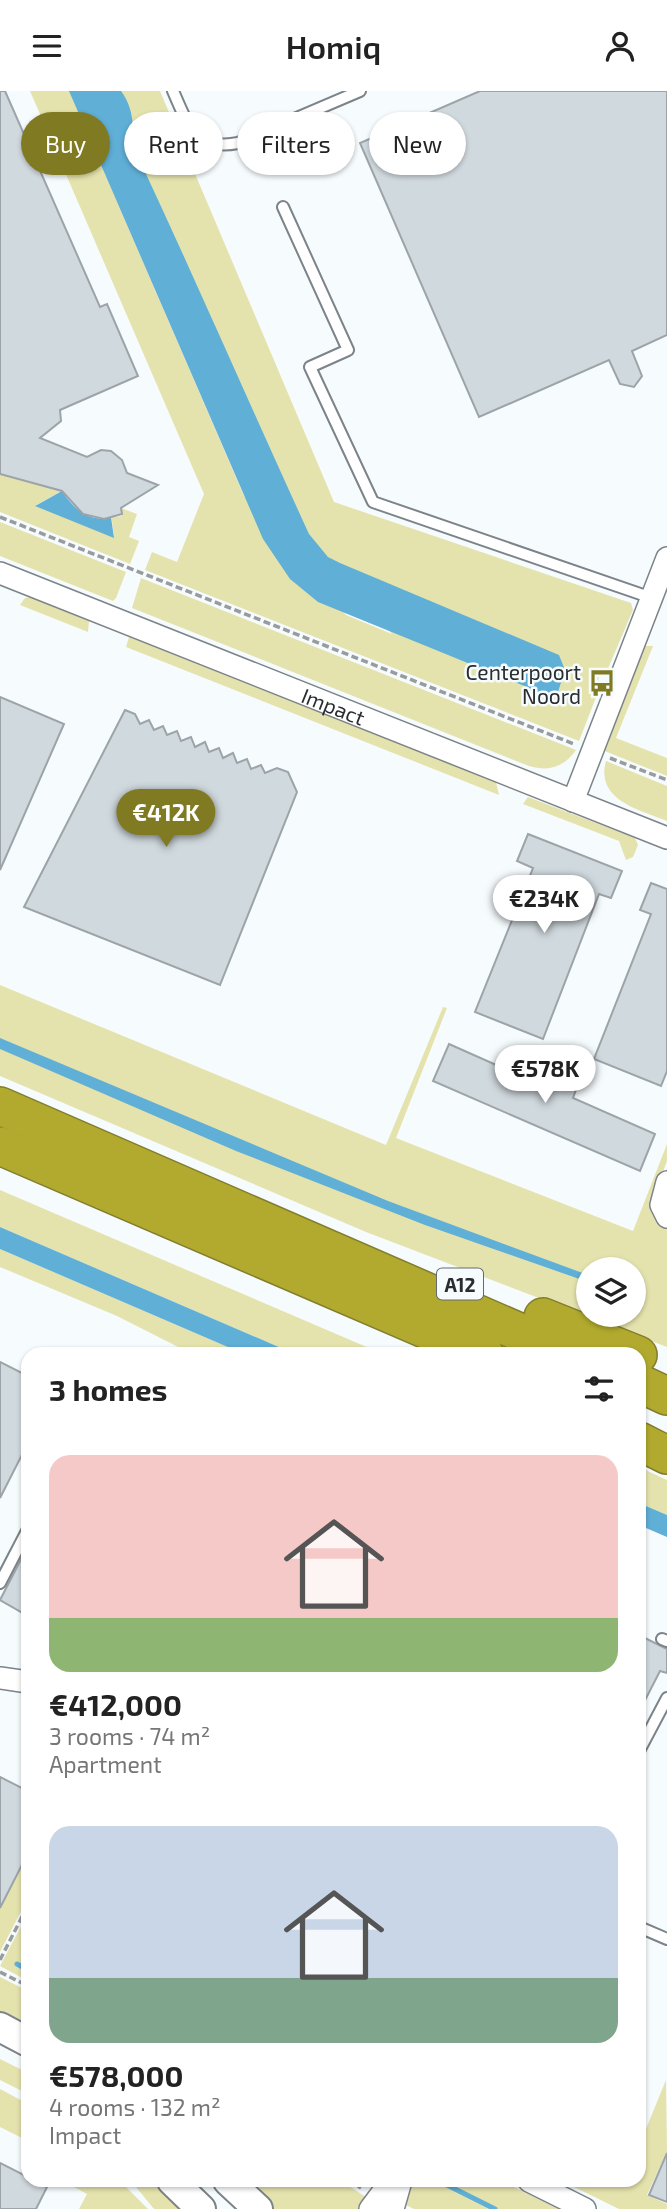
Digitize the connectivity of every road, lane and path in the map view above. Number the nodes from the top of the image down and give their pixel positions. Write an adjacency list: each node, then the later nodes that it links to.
1 (173, 91): 2 (lane)
2 (360, 91)
3 (283, 207): 7 (lane)
4 (0, 517): 8 (path)
5 (667, 558): 7 (street)
6 (0, 573): 10 (street, Impact)
7 (652, 598): 8 (street)
8 (592, 751): 9 (path); 10 (street)
9 (667, 781)
10 (573, 801): 11 (street, Impact)
11 (667, 838)
12 (0, 1106): 16 (highway, A12)
13 (0, 1146): 17 (highway)
14 (667, 1182): 15 (street)
15 (667, 1217)
16 (277, 1227): 20 (highway, A12); 21 (highway, A12)
17 (382, 1310): 18 (highway); 19 (highway)
18 (454, 1347)
19 (467, 1347)
20 (554, 1347)
21 (618, 1347)
22 (646, 1357): 23 (highway, A12)
23 (667, 1364)
24 (646, 1387): 25 (highway)
25 (667, 1396)
26 (646, 1424): 27 (highway)
27 (667, 1433)
28 (646, 1444): 29 (highway)
29 (667, 1455)
30 (21, 1542): 31 (lane)
31 (0, 1583)
32 (0, 1678): 33 (street)
33 (21, 1681)
34 (667, 1698): 35 (lane)
35 (646, 1738)
36 (21, 1919): 39 (path)
37 (646, 1930): 38 (lane)
38 (667, 1939)
39 (0, 1960)
40 (0, 1972): 41 (path)
41 (21, 1982)
42 (0, 2027): 43 (street)
43 (21, 2038)
44 (0, 2047): 45 (street)
45 (21, 2058)
46 (178, 2187): 51 (street)
47 (234, 2187): 52 (street)
48 (386, 2187): 53 (street)
49 (399, 2187): 54 (street)
50 (541, 2187): 55 (street)
51 (201, 2209)
52 (258, 2209)
53 (370, 2209)
54 (393, 2209)
55 (585, 2209)

